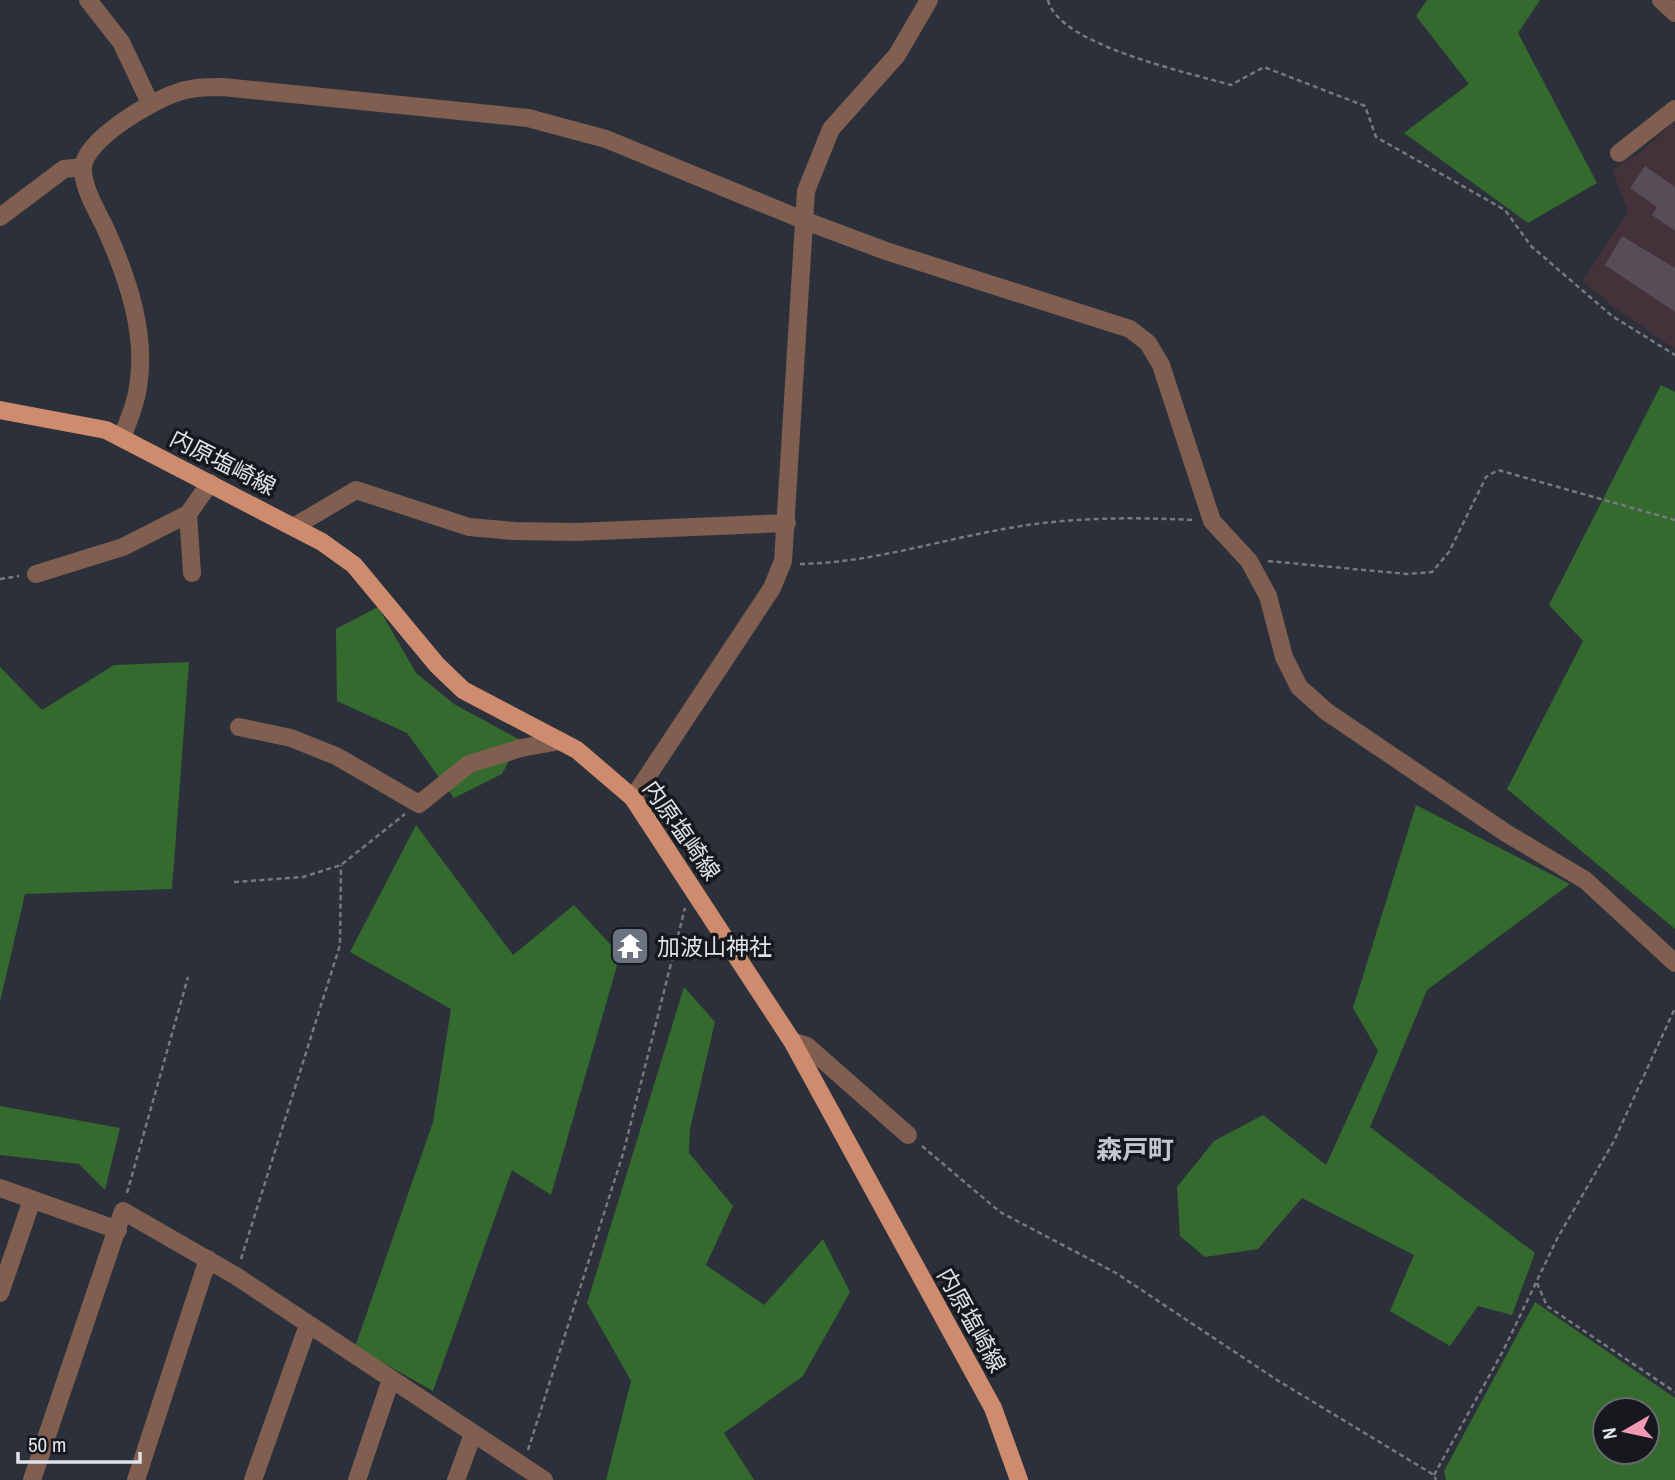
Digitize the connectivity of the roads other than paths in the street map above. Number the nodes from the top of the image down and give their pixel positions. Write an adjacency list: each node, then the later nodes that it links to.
1 (88, 0): 5 (street)
2 (929, 0): 10 (street)
3 (1661, 0): 4 (street)
4 (1675, 13)
5 (150, 103): 8 (street); 10 (street)
6 (1675, 109): 7 (street)
7 (1619, 153)
8 (83, 167): 9 (street); 12 (street)
9 (0, 217)
10 (803, 220): 15 (street); 22 (street)
11 (0, 410): 12 (main road, 内原塩崎線)
12 (122, 438): 13 (main road, 内原塩崎線)
13 (210, 483): 14 (street); 16 (main road, 内原塩崎線)
14 (188, 514): 17 (street); 18 (street)
15 (787, 523): 16 (street); 21 (street)
16 (295, 526): 20 (main road, 内原塩崎線)
17 (192, 573)
18 (36, 574)
19 (239, 727): 20 (street)
20 (560, 741): 21 (main road, 内原塩崎線)
21 (633, 798): 23 (main road, 内原塩崎線)
22 (1675, 962)
23 (792, 1041): 24 (street); 39 (main road, 内原塩崎線)
24 (908, 1135)
25 (0, 1188): 26 (street)
26 (32, 1200): 27 (street); 29 (street)
27 (118, 1230): 28 (street); 33 (street)
28 (208, 1259): 30 (street); 34 (street)
29 (0, 1293)
30 (308, 1325): 31 (street); 35 (street)
31 (391, 1379): 32 (street); 36 (street)
32 (473, 1434): 37 (street); 38 (street)
33 (32, 1480)
34 (136, 1480)
35 (253, 1480)
36 (357, 1480)
37 (456, 1480)
38 (544, 1480)
39 (1019, 1480)

